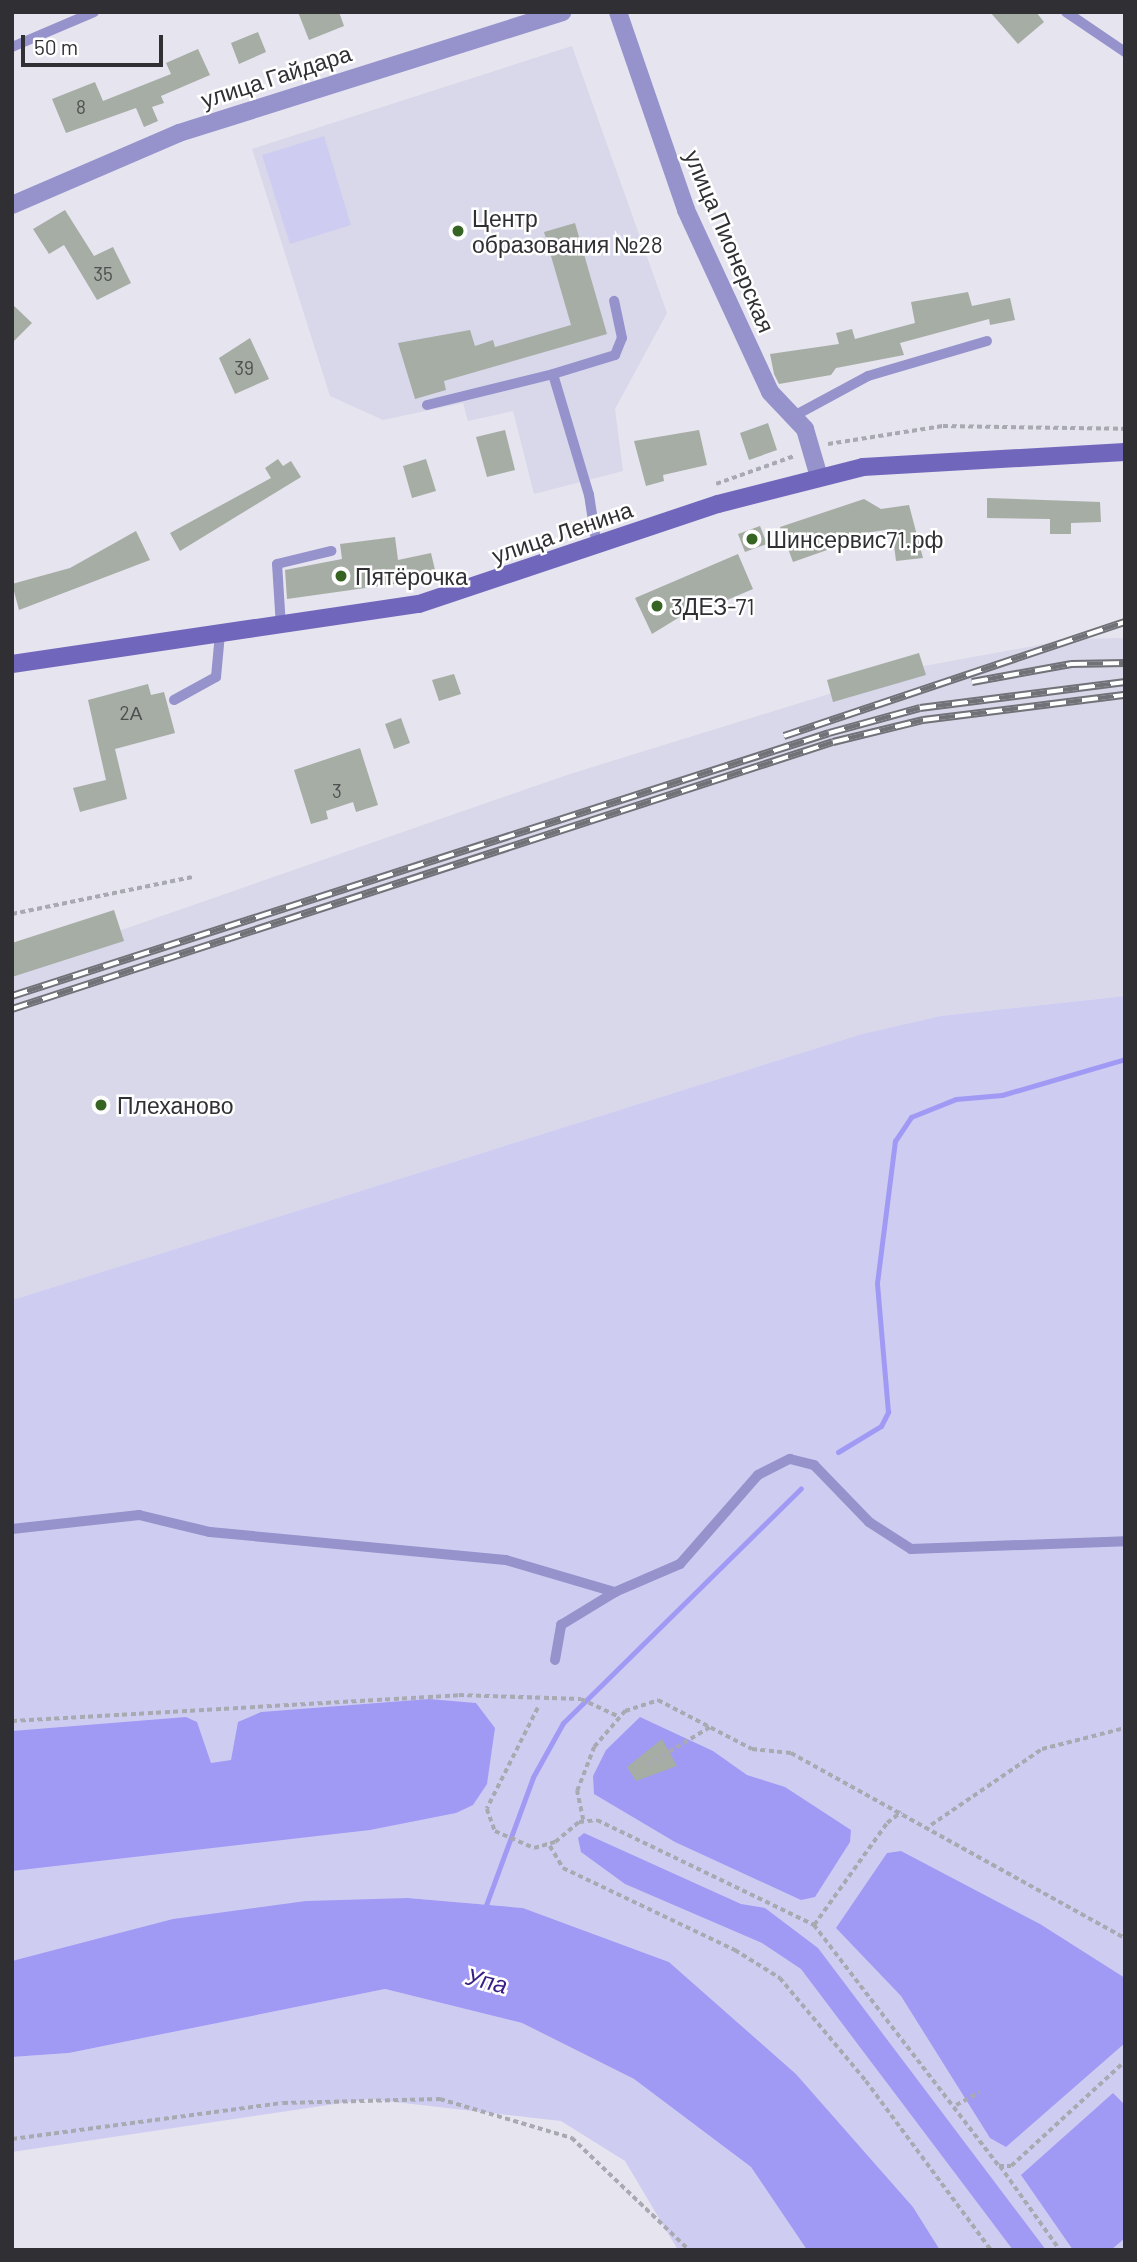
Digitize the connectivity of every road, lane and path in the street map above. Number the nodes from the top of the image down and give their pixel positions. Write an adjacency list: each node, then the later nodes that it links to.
1 (94, 12): 5 (lane)
2 (562, 12): 7 (street, улица Гайдара)
3 (618, 12): 12 (street, улица Пионерская)
4 (1066, 12): 6 (lane)
5 (12, 47)
6 (1125, 52)
7 (12, 205)
8 (614, 302): 10 (lane)
9 (987, 341): 12 (lane)
10 (553, 374): 11 (lane); 18 (lane)
11 (427, 405)
12 (794, 416): 14 (street, улица Пионерская)
13 (1125, 429): 14 (path)
14 (812, 449): 16 (street, улица Пионерская); 17 (path)
15 (1125, 452): 16 (main road, улица Ленина)
16 (819, 477): 18 (main road, улица Ленина)
17 (702, 489)
18 (597, 547): 20 (main road, улица Ленина)
19 (331, 551): 20 (lane)
20 (281, 627): 21 (main road, улица Ленина)
21 (220, 634): 22 (main road, улица Ленина); 23 (lane)
22 (12, 664)
23 (174, 700)
24 (192, 877): 25 (path)
25 (12, 914)
26 (12, 1529): 28 (lane)
27 (1125, 1541): 28 (lane)
28 (615, 1592): 29 (lane)
29 (555, 1660)
30 (538, 1708): 39 (path)
31 (618, 1717): 32 (path); 33 (path); 37 (path)
32 (12, 1721)
33 (710, 1727): 35 (path); 36 (path)
34 (1125, 1728): 38 (path)
35 (647, 1765)
36 (901, 1812): 38 (path); 40 (path)
37 (583, 1820): 39 (path); 40 (path)
38 (931, 1825): 41 (path)
39 (550, 1845): 48 (path)
40 (814, 1924): 44 (path)
41 (1125, 1938)
42 (1125, 2061): 46 (path)
43 (980, 2092): 44 (path)
44 (956, 2105): 46 (path)
45 (12, 2140): 47 (path)
46 (999, 2166): 49 (path)
47 (689, 2250)
48 (991, 2250)
49 (1060, 2250)

